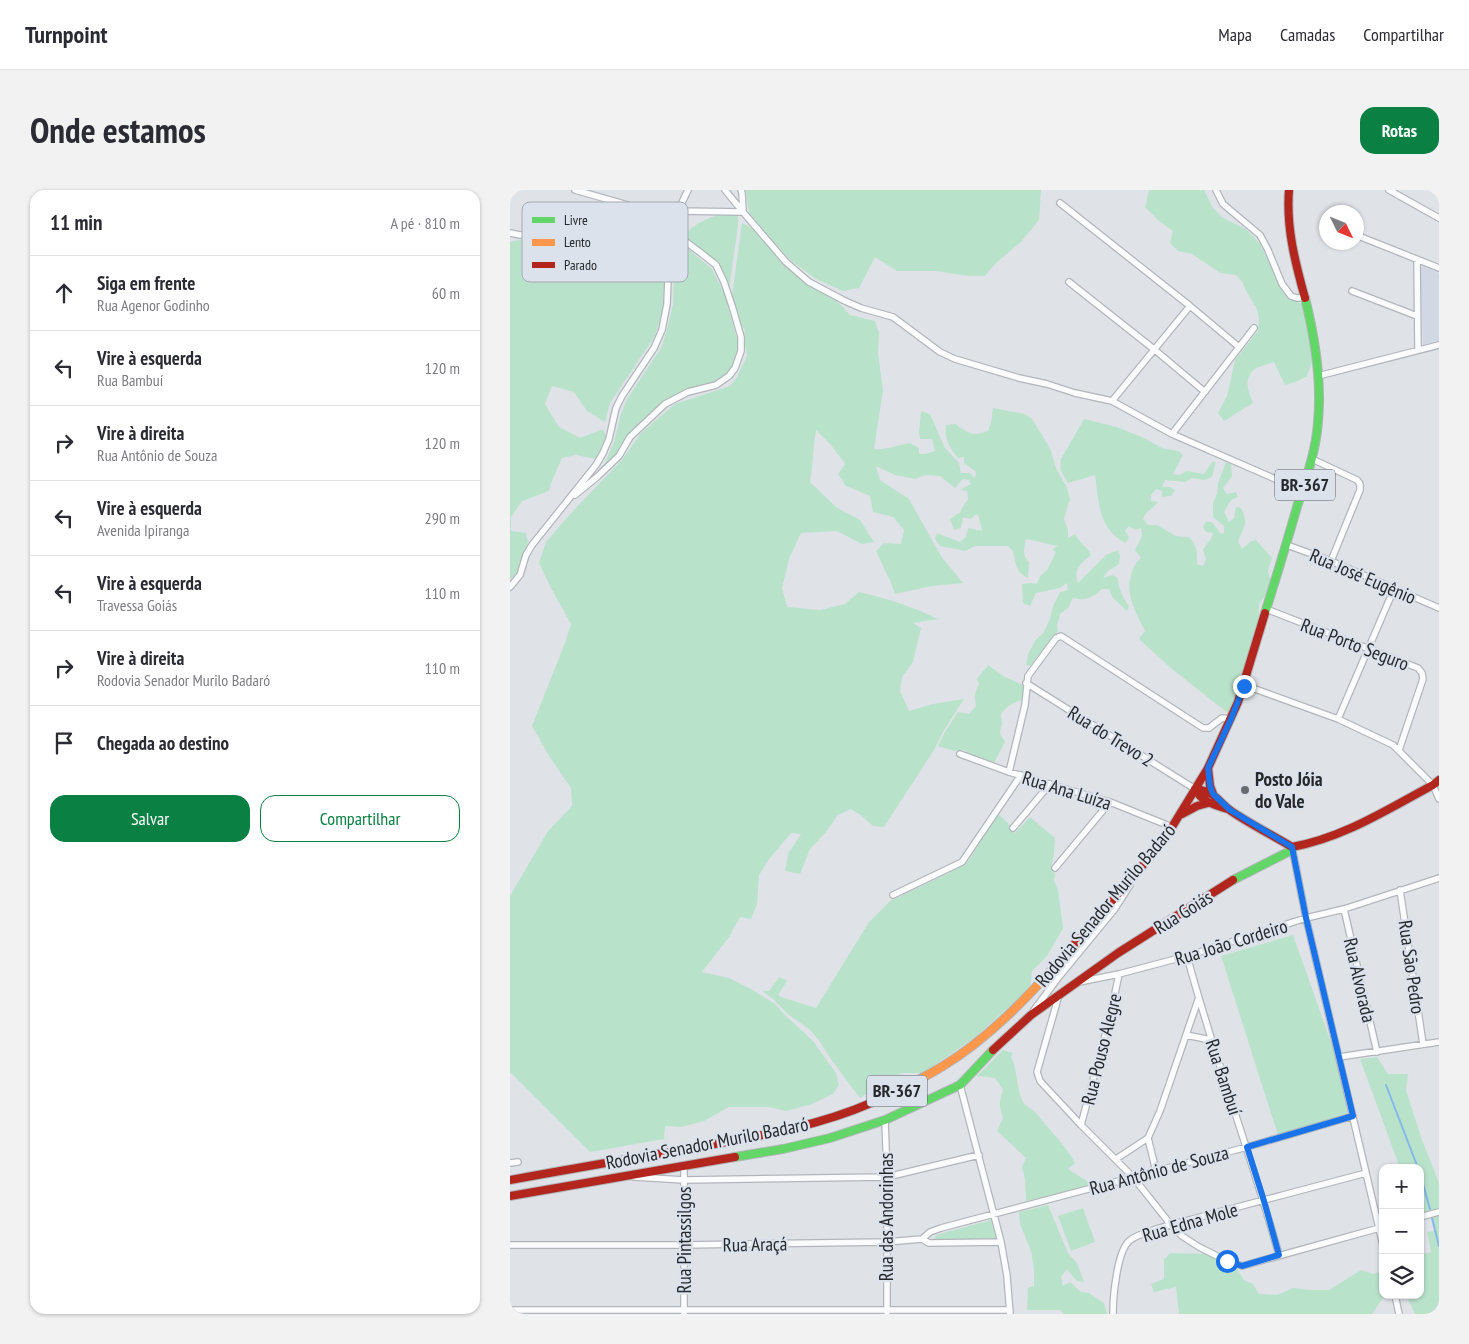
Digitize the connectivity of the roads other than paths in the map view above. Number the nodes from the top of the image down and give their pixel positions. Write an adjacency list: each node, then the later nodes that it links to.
1 (575, 190): 8 (street)
2 (688, 190): 9 (street)
3 (725, 190): 12 (street)
4 (741, 190): 12 (street)
5 (1216, 190): 21 (street)
6 (1289, 190): 21 (main road, Rodovia Senador Murilo Badaró / BR-367)
7 (1389, 190): 13 (street)
8 (614, 202)
9 (682, 202)
10 (1060, 203): 22 (street)
11 (688, 211): 12 (street)
12 (742, 212): 31 (street)
13 (1439, 218)
14 (1364, 238): 16 (street)
15 (688, 243): 35 (street)
16 (1417, 260): 17 (street); 23 (street)
17 (1439, 268)
18 (668, 282): 35 (street)
19 (1069, 282): 27 (street)
20 (1352, 292): 23 (street)
21 (1304, 298): 29 (main road, Rodovia Senador Murilo Badaró / BR-367)
22 (1190, 306): 26 (street); 27 (street)
23 (1417, 316): 28 (street)
24 (1254, 328): 26 (street)
25 (1439, 345): 28 (street)
26 (1239, 347): 30 (street)
27 (1154, 350): 30 (street); 31 (street)
28 (1418, 350): 29 (street)
29 (1318, 376): 33 (main road, Rodovia Senador Murilo Badaró / BR-367)
30 (1205, 392): 32 (street)
31 (1112, 401): 32 (street)
32 (1172, 434): 34 (street)
33 (1312, 459): 34 (main road, Rodovia Senador Murilo Badaró / BR-367); 37 (street)
34 (1303, 491): 36 (main road, Rodovia Senador Murilo Badaró / BR-367)
35 (567, 502): 38 (street)
36 (1287, 545): 37 (street, Rua José Eugênio); 41 (main road, Rodovia Senador Murilo Badaró / BR-367)
37 (1331, 561): 39 (street, Rua José Eugênio)
38 (510, 587)
39 (1394, 589): 40 (street, Rua José Eugênio); 42 (street)
40 (1439, 608)
41 (1266, 609): 42 (street, Rua Porto Seguro); 44 (main road, Rodovia Senador Murilo Badaró / BR-367)
42 (1368, 649): 46 (street); 47 (street, Rua Porto Seguro)
43 (1026, 683): 45 (street); 50 (street); 54 (street, Rua do Trevo 2)
44 (1244, 686): 45 (main road, Rodovia Senador Murilo Badaró / BR-367); 46 (street)
45 (1231, 719): 49 (main road, Rodovia Senador Murilo Badaró / BR-367)
46 (1338, 719): 47 (street)
47 (1399, 750): 52 (street)
48 (960, 754): 50 (street, Rua Ana Luíza)
49 (1208, 768): 54 (main road, Rodovia Senador Murilo Badaró / BR-367); 55 (main road)
50 (1009, 772): 51 (street, Rua Ana Luíza)
51 (1021, 775): 53 (street, Rua Ana Luíza); 68 (street)
52 (1436, 782): 56 (street); 63 (main road, Rua Goiás)
53 (1050, 784): 57 (street, Rua Ana Luíza); 62 (street)
54 (1195, 789): 55 (main road); 58 (main road); 60 (main road, Rodovia Senador Murilo Badaró / BR-367)
55 (1213, 794): 59 (main road)
56 (1439, 799)
57 (1110, 802): 61 (street, Rua Ana Luíza); 64 (street)
58 (1208, 803): 59 (main road); 60 (main road)
59 (1230, 810): 63 (main road)
60 (1179, 816): 61 (main road, Rodovia Senador Murilo Badaró / BR-367)
61 (1172, 827): 65 (main road, Rodovia Senador Murilo Badaró / BR-367)
62 (1012, 828)
63 (1291, 848): 70 (street); 73 (main road, Rua Goiás)
64 (1055, 868)
65 (1136, 874): 76 (street); 99 (main road, Rodovia Senador Murilo Badaró / BR-367)
66 (1439, 878): 67 (street, Rua João Cordeiro)
67 (1400, 890): 69 (street, Rua João Cordeiro); 80 (street, Rua São Pedro)
68 (892, 896)
69 (1344, 909): 70 (street, Rua João Cordeiro); 81 (street, Rua Alvorada)
70 (1306, 918): 71 (street, Rua João Cordeiro); 82 (street)
71 (1187, 956): 72 (street, Rua João Cordeiro); 75 (street, Rua Bambuí)
72 (1119, 974): 73 (street, Rua João Cordeiro); 86 (street, Rua Pouso Alegre)
73 (1078, 982): 74 (main road, Rua Goiás)
74 (1059, 995): 76 (main road, Rua Goiás); 86 (street)
75 (1198, 1000): 77 (street); 78 (street, Rua Bambuí)
76 (1031, 1015): 83 (main road, Rua Goiás)
77 (1186, 1036): 78 (street); 87 (street)
78 (1211, 1040): 88 (street, Rua Bambuí)
79 (1439, 1042): 80 (street)
80 (1423, 1044): 81 (street)
81 (1377, 1052): 82 (street)
82 (1339, 1057): 84 (street)
83 (960, 1085): 85 (main road); 89 (street)
84 (1353, 1116): 88 (street, Rua Antônio de Souza); 95 (street)
85 (885, 1120): 93 (main road); 98 (street, Rua das Andorinhas)
86 (1081, 1125): 90 (street)
87 (1148, 1138): 90 (street); 94 (street)
88 (1247, 1147): 94 (street, Rua Antônio de Souza); 102 (street, Rua Bambuí)
89 (979, 1155): 98 (street); 104 (street)
90 (1116, 1159): 97 (street)
91 (518, 1162): 92 (street)
92 (510, 1163)
93 (684, 1166): 96 (main road); 100 (street, Rua Pintassilgos)
94 (1156, 1171): 97 (street, Rua Antônio de Souza)
95 (1366, 1173): 102 (street, Rua Edna Mole); 106 (street)
96 (629, 1176): 100 (street); 101 (main road)
97 (1133, 1177): 104 (street, Rua Antônio de Souza); 107 (street)
98 (888, 1178): 100 (street); 110 (street, Rua das Andorinhas)
99 (510, 1180)
100 (684, 1180): 113 (street, Rua Pintassilgos)
101 (510, 1196)
102 (1264, 1201): 107 (street, Rua Edna Mole); 114 (street, Rua Bambuí)
103 (1439, 1212): 105 (street)
104 (994, 1213): 109 (street, Rua Araçá); 111 (street)
105 (1424, 1216)
106 (1379, 1223)
107 (1171, 1225): 114 (street); 120 (street, Rua Edna Mole)
108 (1379, 1227): 114 (street)
109 (922, 1239): 110 (street, Rua Araçá); 111 (street)
110 (886, 1242): 113 (street, Rua Araçá); 118 (street, Rua das Andorinhas)
111 (1001, 1242): 119 (street)
112 (510, 1245): 113 (street, Rua Araçá)
113 (684, 1245): 117 (street, Rua Pintassilgos)
114 (1279, 1255)
115 (1395, 1299): 121 (street)
116 (510, 1310): 117 (street)
117 (684, 1312): 118 (street)
118 (887, 1312): 119 (street)
119 (1010, 1312)
120 (1112, 1314)
121 (1399, 1314)

